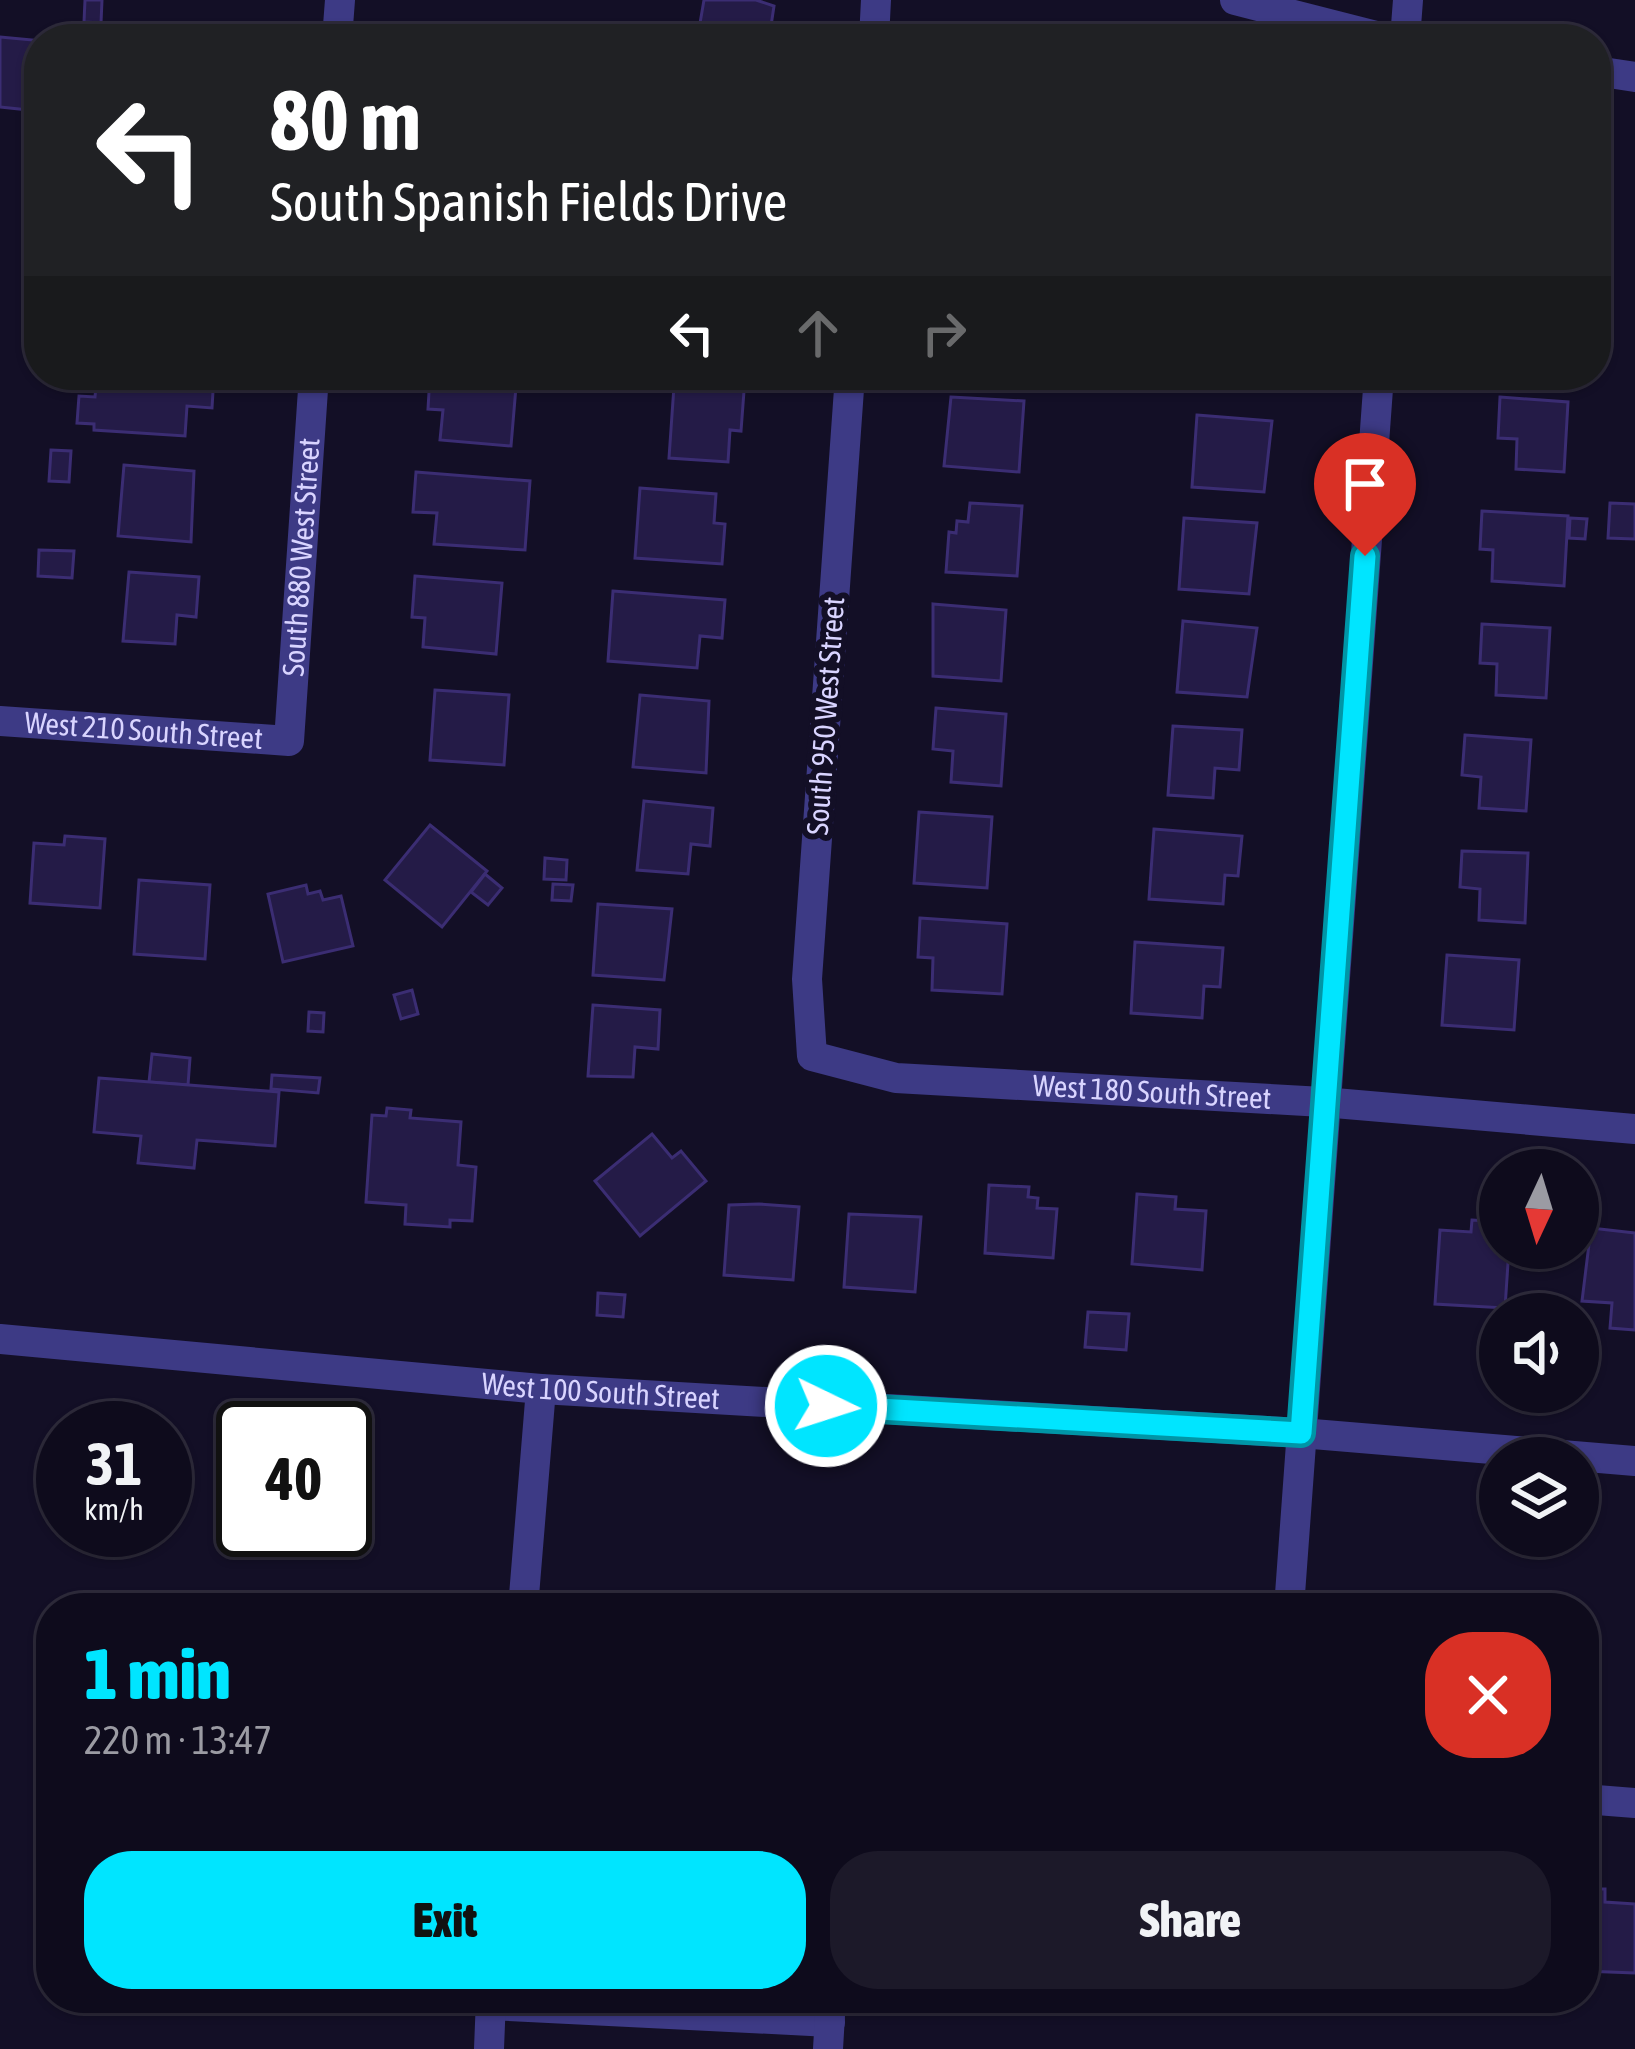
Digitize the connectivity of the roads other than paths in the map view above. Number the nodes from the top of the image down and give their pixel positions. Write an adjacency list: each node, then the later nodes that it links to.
1 (1235, 0): 2 (street)
2 (1329, 24)
3 (313, 390): 7 (street, South 880 West Street)
4 (849, 390): 8 (street, South 950 West Street)
5 (1378, 390): 9 (street)
6 (0, 721): 7 (street, West 210 South Street)
7 (289, 741)
8 (812, 1056): 9 (street, West 180 South Street)
9 (1323, 1102): 10 (street, West 180 South Street); 13 (street)
10 (1635, 1129)
11 (0, 1339): 12 (street, West 100 South Street)
12 (542, 1389): 13 (street, West 100 South Street); 15 (street)
13 (1301, 1433): 14 (street, West 100 South Street); 16 (street)
14 (1635, 1461)
15 (524, 1593)
16 (1290, 1593)
17 (1599, 1800): 18 (street)
18 (1635, 1803)
19 (490, 2013): 22 (street)
20 (668, 2013): 21 (street)
21 (830, 2023)
22 (489, 2049)

